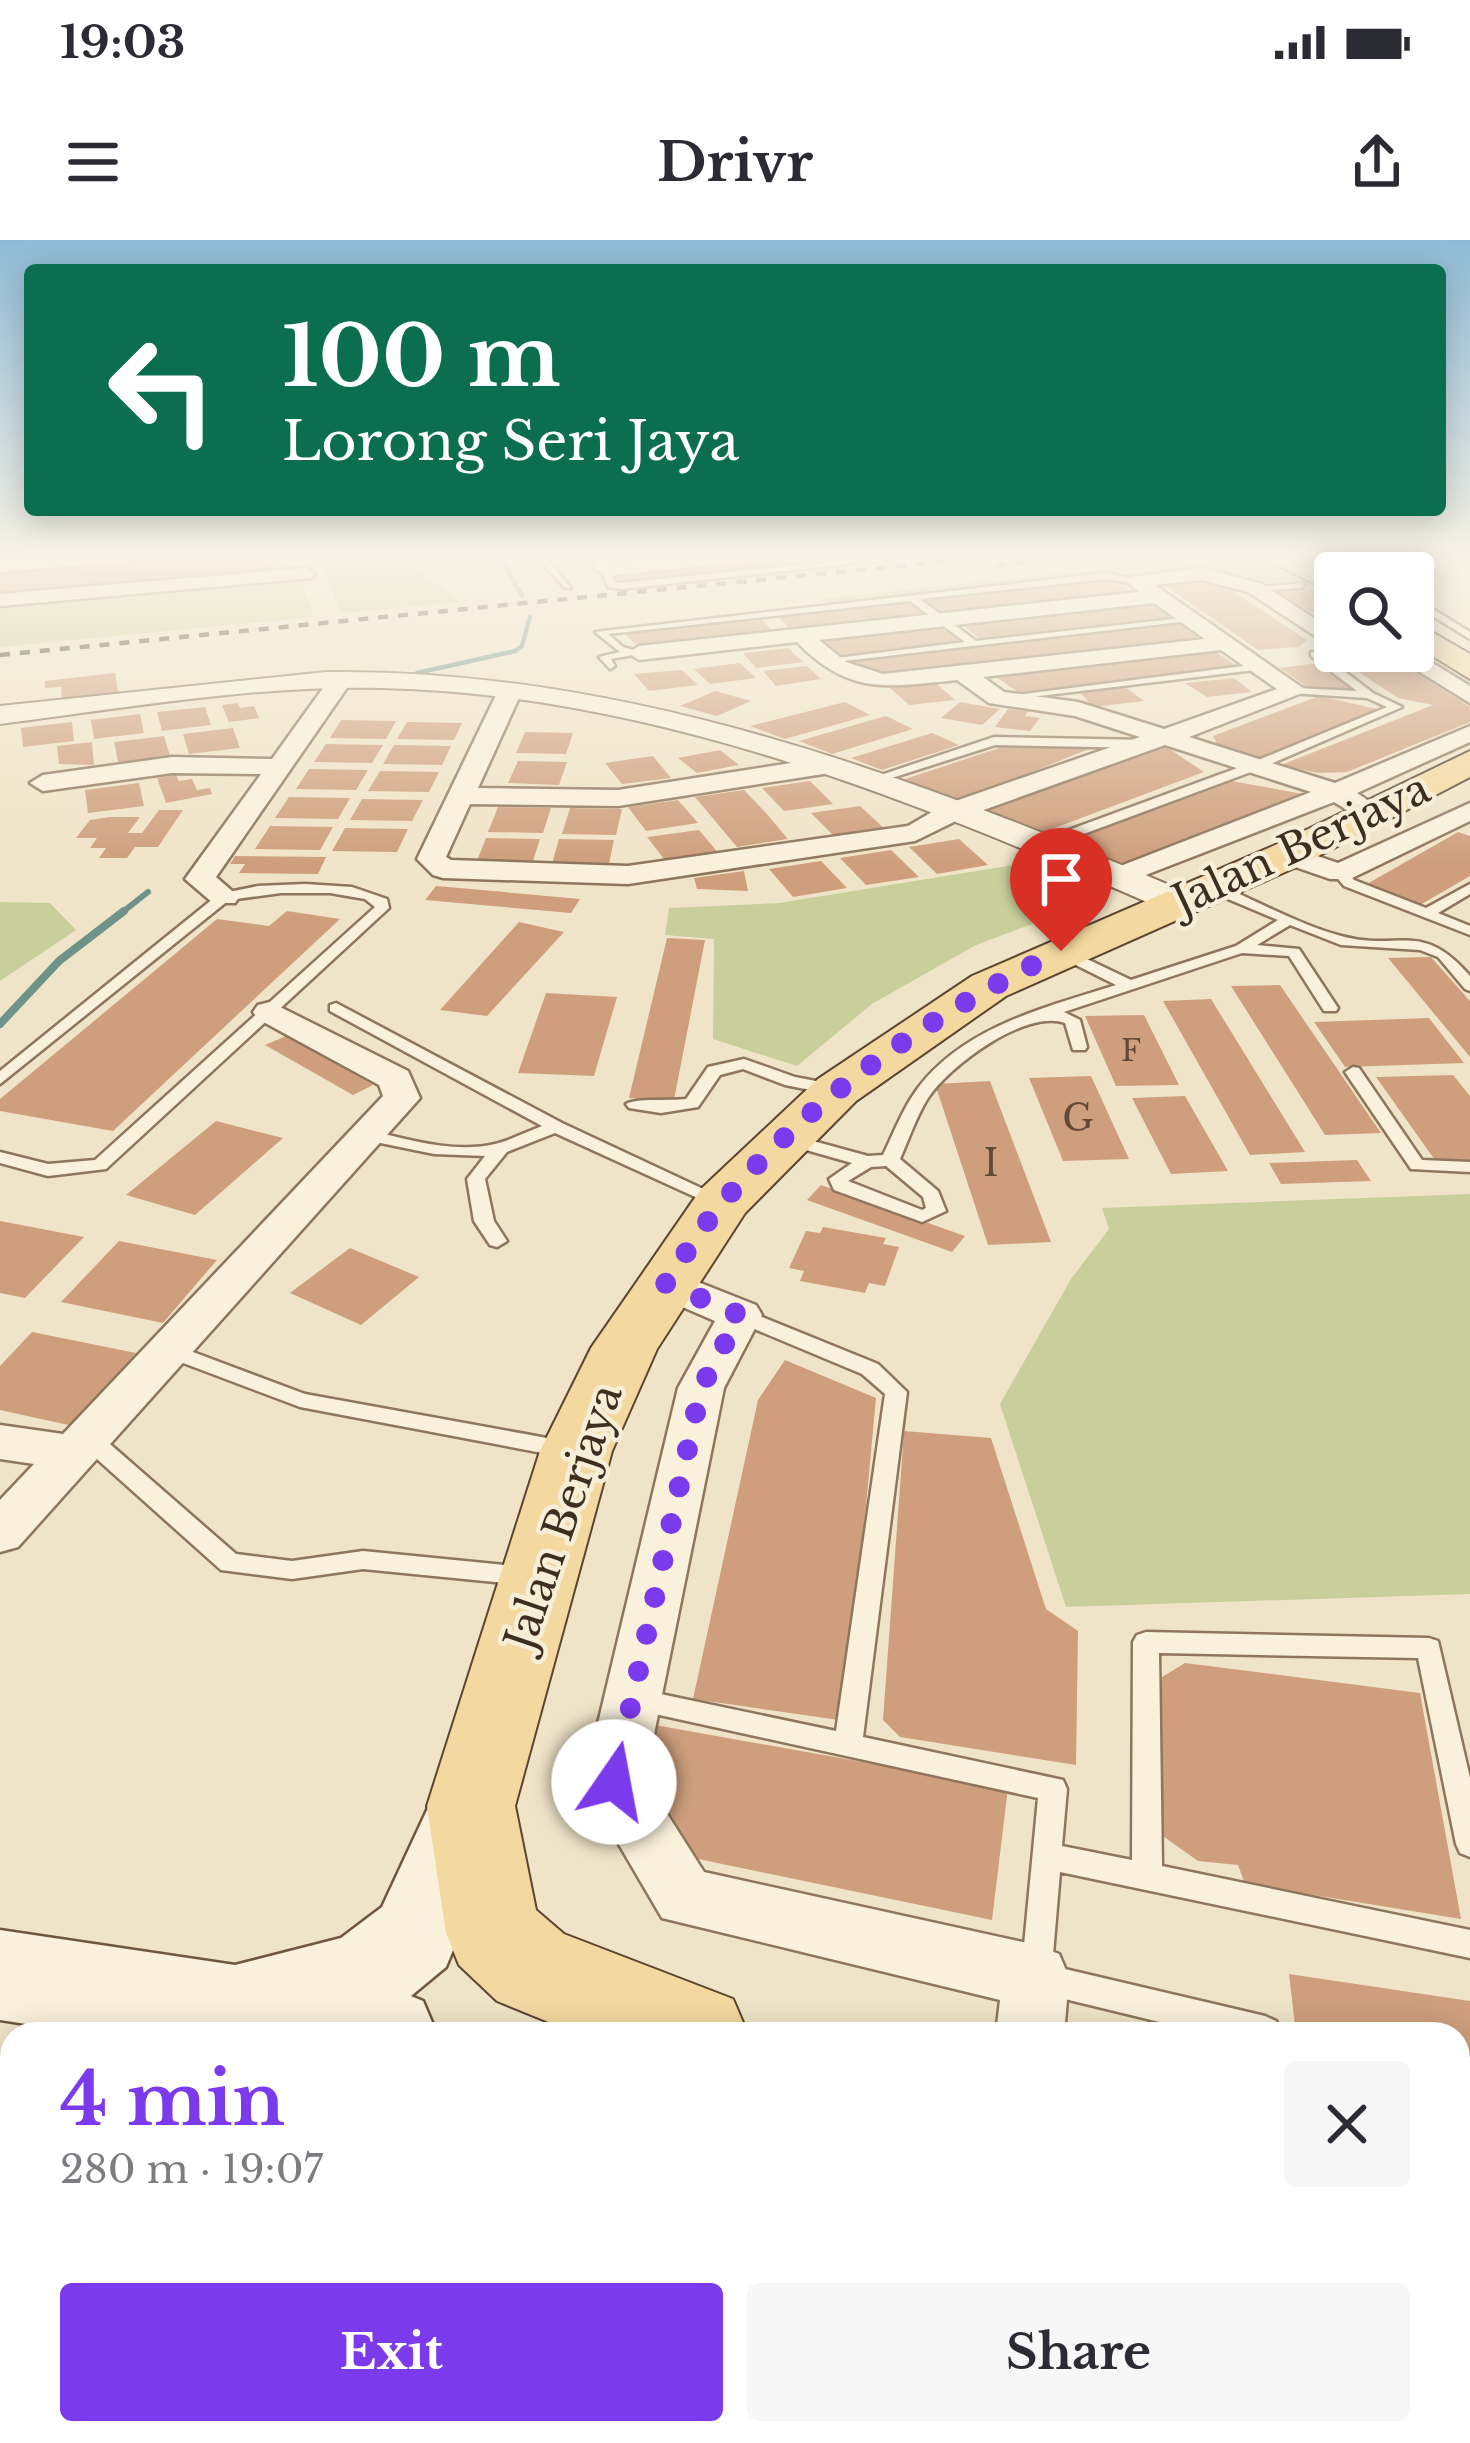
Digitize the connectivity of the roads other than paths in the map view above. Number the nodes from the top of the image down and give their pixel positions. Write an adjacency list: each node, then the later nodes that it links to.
1 (605, 658): 9 (lane)
2 (824, 658): 7 (street)
3 (846, 658): 7 (lane)
4 (1095, 658): 10 (street)
5 (1245, 658): 8 (street)
6 (1278, 658): 8 (street)
7 (826, 660): 10 (street)
8 (1253, 663): 15 (street); 18 (lane)
9 (610, 666)
10 (962, 672): 18 (street)
11 (1347, 672): 16 (lane)
12 (1431, 672): 17 (street)
13 (339, 682): 14 (street); 19 (street); 25 (street)
14 (510, 691): 23 (street); 28 (street)
15 (1295, 691): 16 (lane); 21 (street)
16 (1369, 695): 24 (lane)
17 (1470, 696)
18 (997, 698): 21 (street)
19 (0, 715)
20 (1470, 733): 29 (street, Jalan Berjaya)
21 (1156, 741): 24 (street); 26 (lane); 30 (street)
22 (1470, 761): 29 (main road, Jalan Berjaya)
23 (830, 765): 26 (street); 28 (street)
24 (1255, 766): 29 (street); 31 (lane)
25 (281, 767): 27 (street); 36 (street)
26 (872, 780): 30 (street)
27 (43, 783)
28 (462, 796): 30 (street)
29 (1426, 805): 32 (main road, Jalan Berjaya); 33 (street, Jalan Berjaya)
30 (955, 812): 31 (street)
31 (1041, 845): 33 (street)
32 (1314, 864): 35 (main road, Jalan Berjaya); 37 (lane)
33 (1120, 876): 35 (street)
34 (1470, 888): 37 (lane)
35 (1197, 895): 38 (lane); 42 (main road, Jalan Berjaya)
36 (224, 897): 48 (lane); 52 (lane)
37 (1427, 914): 39 (lane)
38 (1289, 919): 40 (lane); 41 (lane)
39 (1470, 931)
40 (1341, 941): 43 (lane); 45 (lane)
41 (1241, 950): 43 (lane); 44 (lane)
42 (1061, 951): 44 (lane); 53 (main road, Jalan Berjaya)
43 (1294, 952): 47 (lane)
44 (1127, 985): 49 (lane)
45 (1470, 986)
46 (336, 1008): 55 (lane)
47 (1330, 1008)
48 (270, 1012): 56 (street); 59 (lane)
49 (1038, 1013): 50 (lane); 60 (lane)
50 (1079, 1047)
51 (1353, 1072): 62 (lane)
52 (0, 1079)
53 (836, 1090): 54 (lane); 57 (main road, Jalan Berjaya)
54 (635, 1105)
55 (556, 1127): 58 (lane); 63 (lane)
56 (367, 1135): 58 (lane); 67 (street)
57 (783, 1138): 61 (lane); 63 (main road, Jalan Berjaya)
58 (501, 1148): 64 (lane)
59 (0, 1157)
60 (890, 1160): 61 (lane); 61 (lane)
61 (867, 1162)
62 (1470, 1167)
63 (722, 1202): 65 (main road, Jalan Berjaya)
64 (497, 1241)
65 (665, 1283): 66 (street); 70 (main road, Jalan Berjaya)
66 (740, 1315): 73 (street); 74 (lane)
67 (169, 1350): 69 (street); 70 (lane)
68 (0, 1442): 69 (street)
69 (80, 1445): 71 (street); 72 (lane)
70 (576, 1451): 72 (main road, Jalan Berjaya)
71 (0, 1533)
72 (537, 1577): 75 (main road, Jalan Berjaya)
73 (631, 1699): 74 (lane); 81 (street)
74 (848, 1746): 77 (lane)
75 (471, 1806): 82 (main road, Jalan Berjaya); 84 (main road)
76 (1470, 1844): 78 (lane)
77 (1047, 1856): 78 (lane); 81 (lane)
78 (1147, 1875): 79 (lane)
79 (1470, 1944)
80 (0, 1975): 82 (main road)
81 (1034, 2006): 85 (lane)
82 (221, 2008): 83 (main road)
83 (311, 2022)
84 (668, 2022)
85 (1176, 2022)

